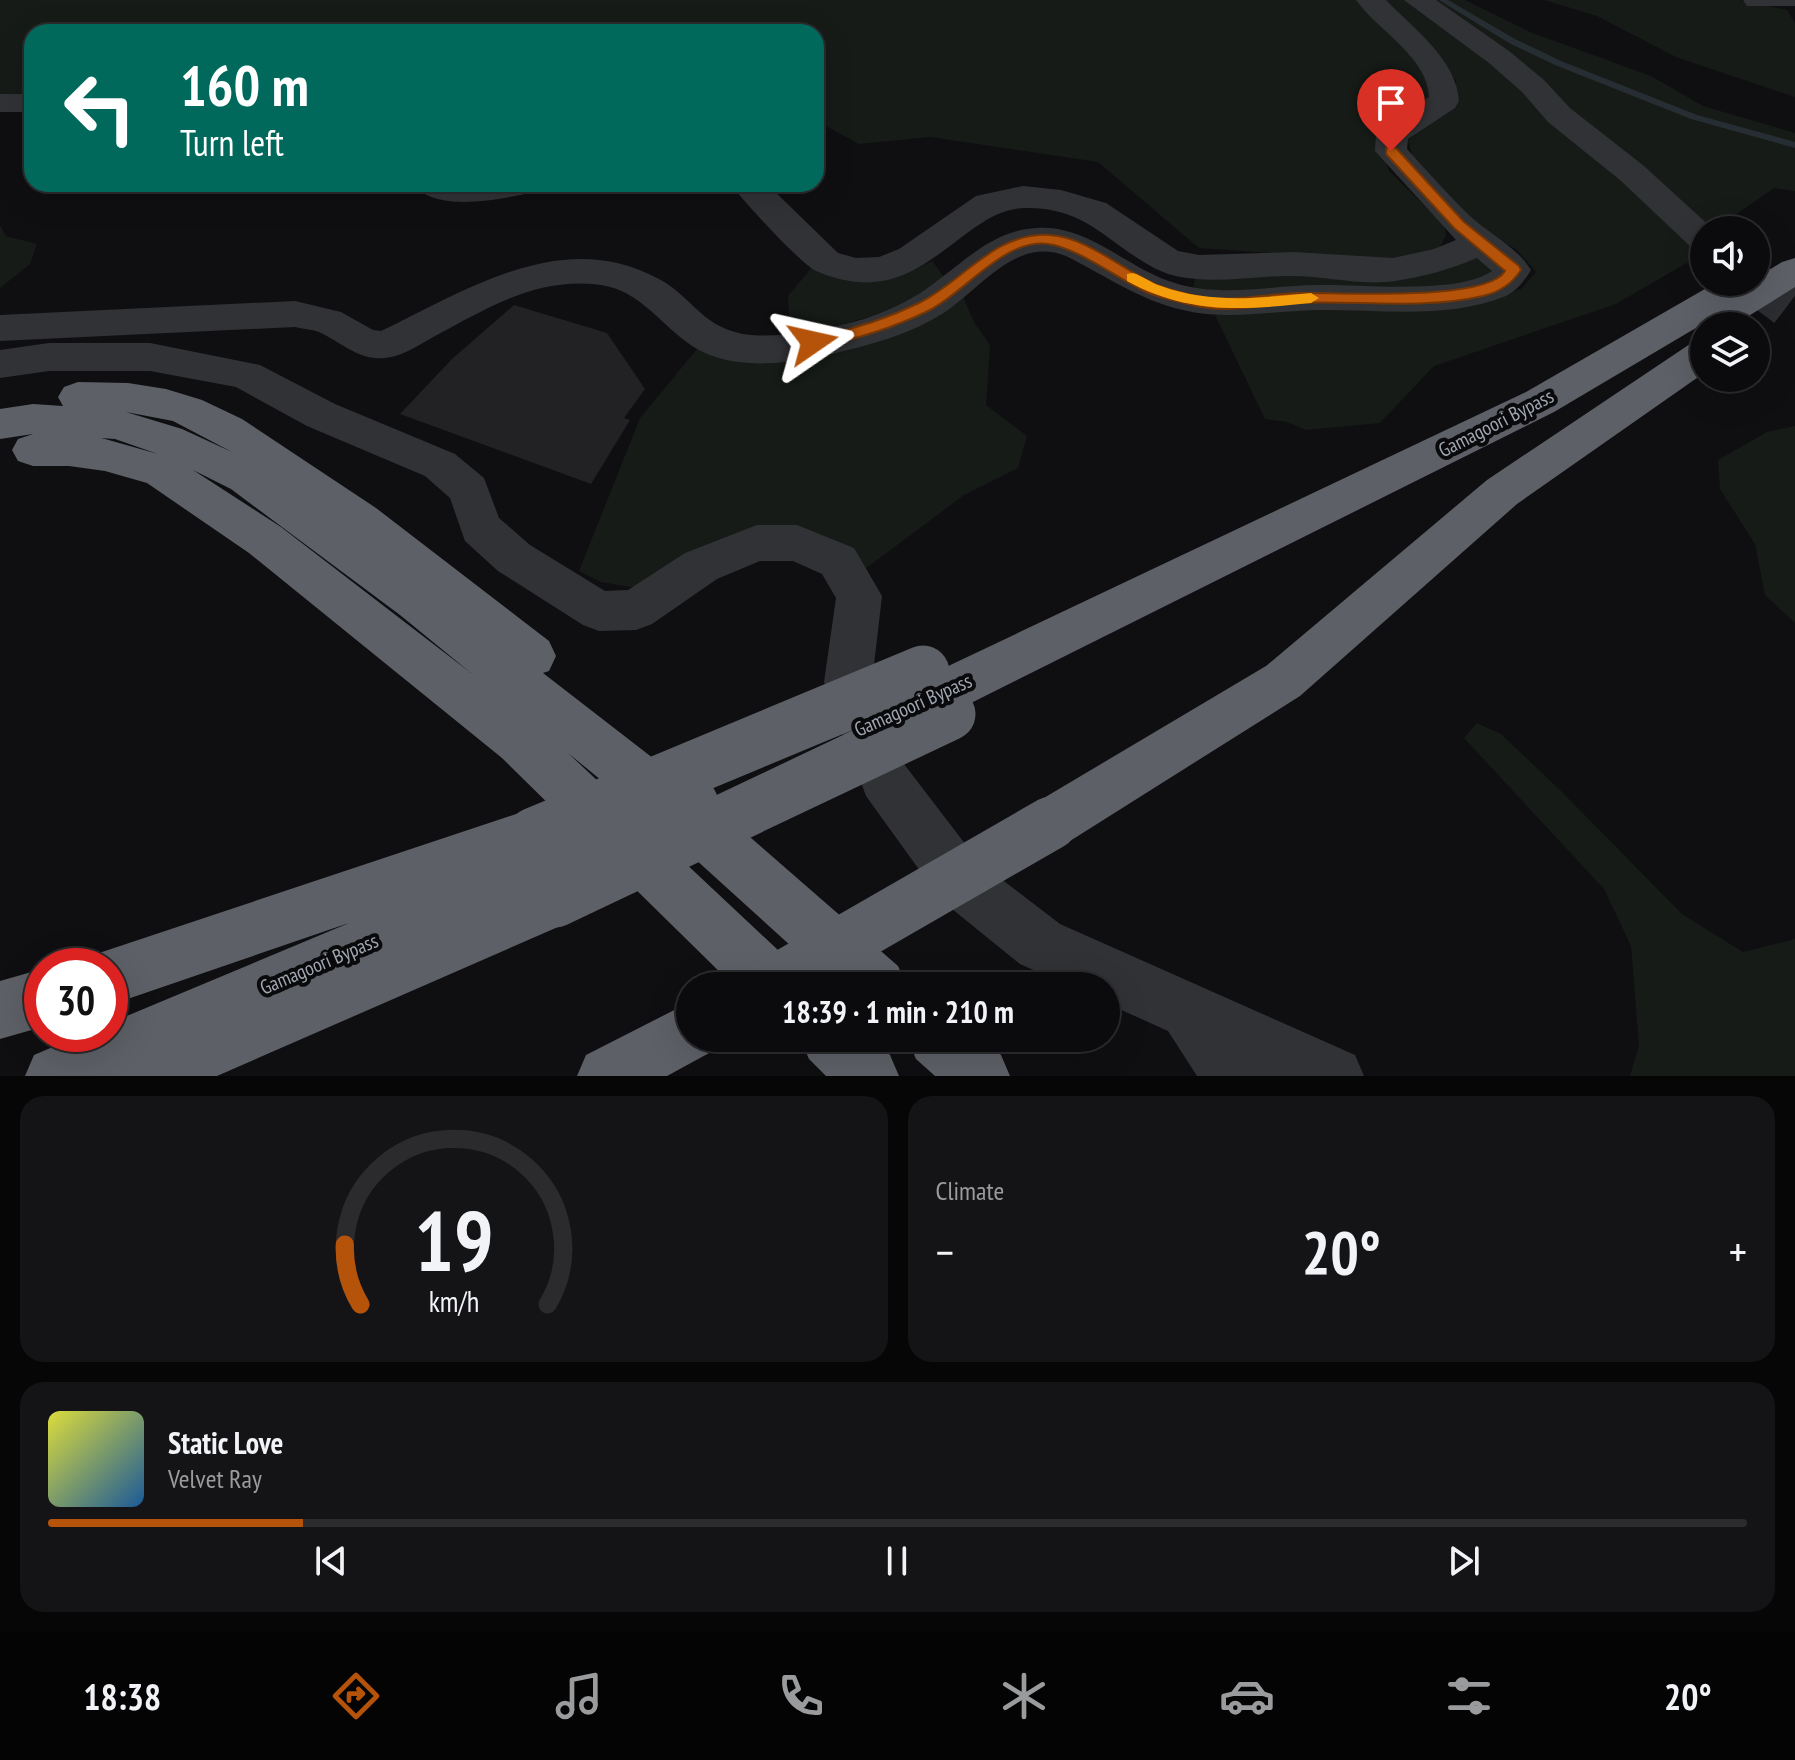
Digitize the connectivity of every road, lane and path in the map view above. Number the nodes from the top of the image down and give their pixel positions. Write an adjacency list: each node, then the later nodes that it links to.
1 (1370, 0): 9 (street)
2 (1418, 0): 8 (street)
3 (1757, 0): 4 (street)
4 (1787, 0)
5 (0, 103): 6 (street)
6 (24, 103)
7 (756, 192): 9 (street)
8 (1690, 227)
9 (1484, 242): 15 (street)
10 (1795, 248): 11 (highway, Gamagoori Bypass)
11 (1770, 275)
12 (1733, 296): 22 (highway, Gamagoori Bypass)
13 (1744, 296): 14 (highway, Gamagoori Bypass)
14 (1723, 312)
15 (0, 328)
16 (1690, 335): 22 (highway, Gamagoori Bypass)
17 (0, 364): 31 (street)
18 (1690, 364): 27 (highway, bridge)
19 (0, 403): 23 (highway)
20 (0, 424): 23 (highway)
21 (0, 450): 26 (highway)
22 (938, 693): 24 (highway, Gamagoori Bypass, bridge); 24 (highway, bridge)
23 (692, 821): 28 (highway)
24 (544, 868): 25 (highway); 35 (highway, Gamagoori Bypass); 36 (highway, Gamagoori Bypass)
25 (128, 972)
26 (760, 972)
27 (792, 972)
28 (862, 972)
29 (24, 1003): 30 (highway)
30 (0, 1010)
31 (1189, 1012): 40 (street); 41 (street)
32 (676, 1039): 37 (highway)
33 (844, 1052): 38 (highway)
34 (953, 1052): 39 (highway)
35 (55, 1076)
36 (147, 1076)
37 (607, 1076)
38 (869, 1076)
39 (980, 1076)
40 (1233, 1076)
41 (1334, 1076)

